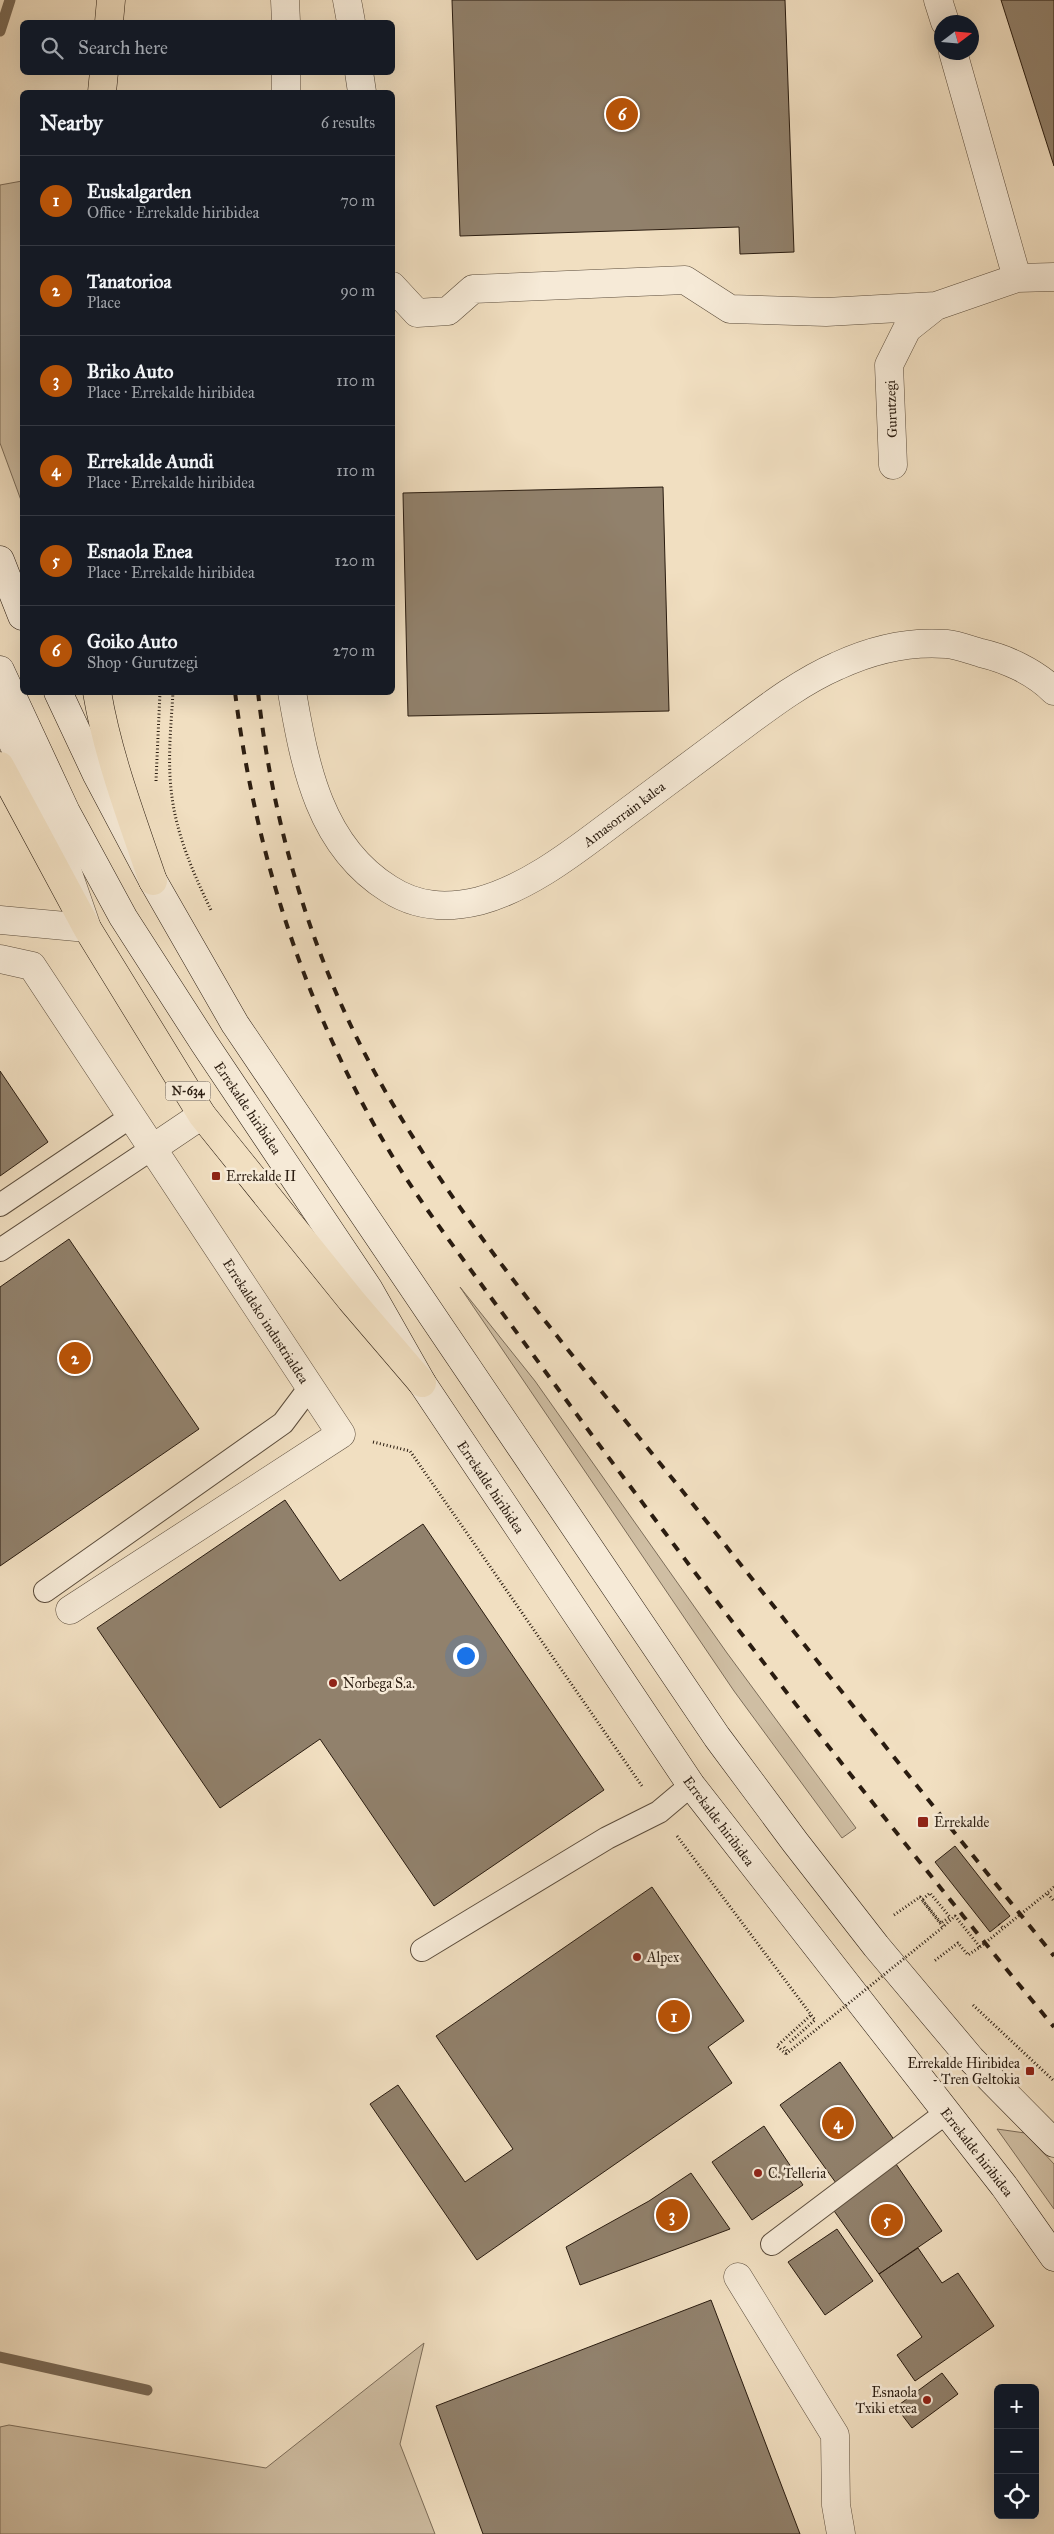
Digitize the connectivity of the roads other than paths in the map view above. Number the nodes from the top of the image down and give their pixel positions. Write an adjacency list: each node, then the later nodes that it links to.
1 (111, 0): 6 (highway)
2 (285, 0): 7 (street)
3 (347, 0): 8 (street)
4 (938, 0): 5 (street)
5 (943, 15)
6 (109, 20)
7 (286, 20)
8 (351, 20)
9 (956, 60): 17 (street)
10 (104, 75): 13 (highway)
11 (286, 75): 14 (street)
12 (359, 75): 15 (street)
13 (102, 90)
14 (286, 90)
15 (362, 90)
16 (1054, 277): 17 (street, Gurutzegi)
17 (1017, 278): 19 (street, Gurutzegi)
18 (395, 289): 19 (street)
19 (936, 306): 20 (street, Gurutzegi)
20 (893, 465)
21 (0, 560): 22 (street)
22 (20, 611)
23 (0, 670): 39 (street, Errekalde hiribidea)
24 (1054, 691): 27 (street, Amasorrain kalea)
25 (59, 695): 30 (street)
26 (97, 695): 30 (highway)
27 (293, 695)
28 (0, 716): 32 (street)
29 (0, 766): 32 (highway, N-634)
30 (153, 881): 46 (street)
31 (0, 920): 32 (street)
32 (86, 928): 34 (highway, N-634)
33 (0, 959): 35 (street, Errekaldeko industrialdea)
34 (202, 1115): 36 (street); 39 (highway, N-634)
35 (132, 1116): 36 (street, Errekaldeko industrialdea); 37 (lane)
36 (153, 1148): 38 (lane); 40 (street, Errekaldeko industrialdea)
37 (0, 1205)
38 (0, 1250)
39 (422, 1384): 43 (street, Errekalde hiribidea)
40 (310, 1387): 41 (lane); 42 (street, Errekaldeko industrialdea)
41 (45, 1591)
42 (70, 1610)
43 (691, 1785): 44 (lane); 45 (street, Errekalde hiribidea)
44 (422, 1950)
45 (947, 2112): 47 (lane); 48 (street, Errekalde hiribidea)
46 (1054, 2142)
47 (772, 2244)
48 (1054, 2256)
49 (738, 2276): 50 (street)
50 (841, 2534)

